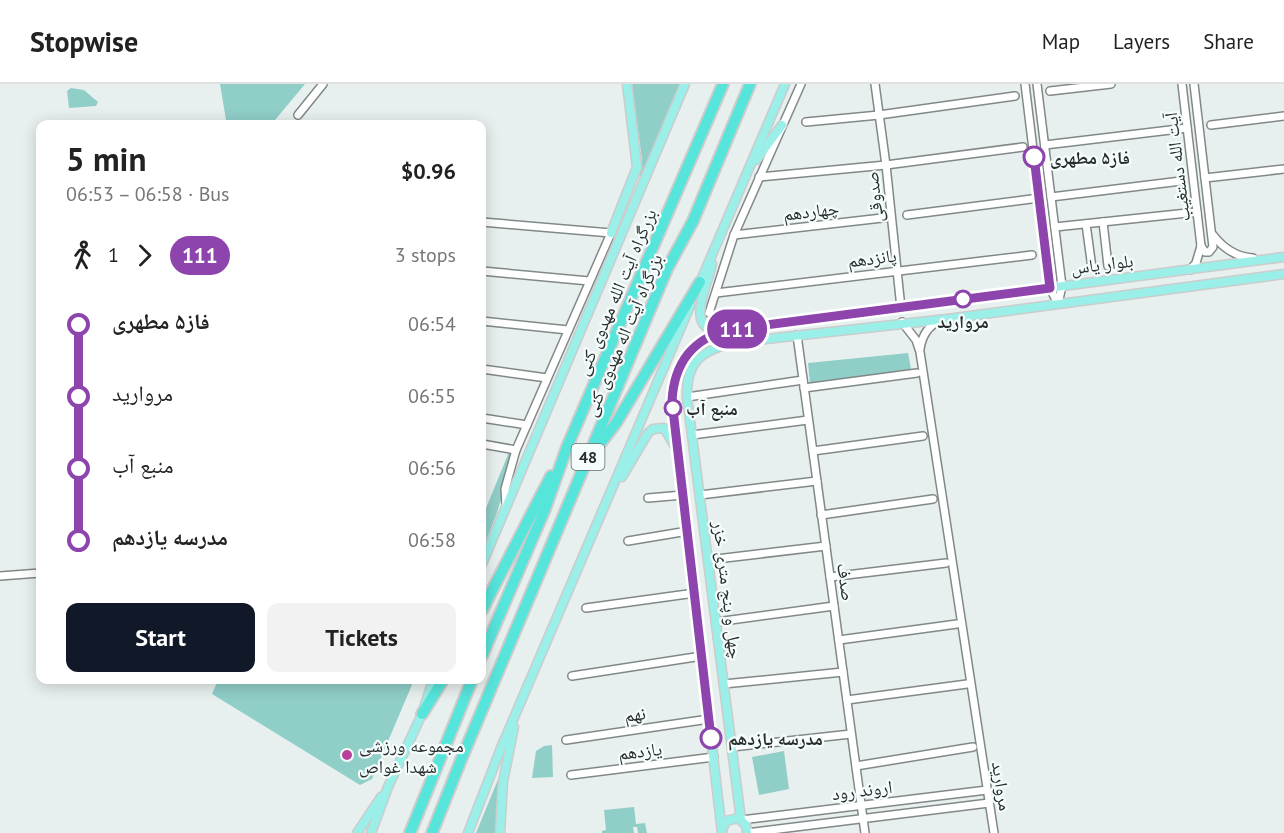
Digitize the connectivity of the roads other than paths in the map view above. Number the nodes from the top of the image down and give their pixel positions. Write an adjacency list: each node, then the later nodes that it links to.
1 (323, 84): 16 (street)
2 (627, 84): 34 (main road)
3 (685, 84): 31 (main road)
4 (723, 84): 87 (highway, بزرگراه آیت الله مهدوی کنی / 48)
5 (750, 84): 91 (highway, بزرگراه آیت اله مهدوی کنی / 48)
6 (785, 84): 27 (main road)
7 (801, 84): 20 (street)
8 (875, 84): 17 (street, صدوقی)
9 (1025, 84): 33 (street)
10 (1037, 84): 23 (street)
11 (1111, 84): 14 (street)
12 (1182, 84): 22 (street, آیت الله دستغیب)
13 (1194, 84): 29 (street, آیت الله دستغیب)
14 (1050, 91)
15 (1015, 96): 17 (street)
16 (298, 115)
17 (879, 115): 19 (street); 25 (street, صدوقی)
18 (1284, 116): 21 (street)
19 (806, 122)
20 (782, 125): 27 (main road); 28 (street)
21 (1211, 125)
22 (1187, 128): 23 (street); 35 (street, آیت الله دستغیب)
23 (1045, 145): 32 (street)
24 (1023, 147): 25 (street)
25 (886, 165): 28 (street); 37 (street, صدوقی)
26 (1284, 169): 29 (street)
27 (748, 170): 46 (main road)
28 (759, 177): 45 (street)
29 (1205, 178): 44 (street, آیت الله دستغیب)
30 (1181, 181): 32 (street)
31 (638, 196): 34 (main road); 42 (main road)
32 (1051, 196): 41 (street)
33 (1039, 198): 36 (street); 60 (street)
34 (621, 212): 42 (main road); 43 (main road)
35 (1197, 212): 39 (street); 47 (street, آیت الله دستغیب)
36 (908, 214)
37 (891, 217): 45 (street, چهاردهم); 53 (street, صدوقی)
38 (486, 222): 43 (street)
39 (1103, 222): 40 (street); 51 (street)
40 (1086, 224): 41 (street); 52 (street)
41 (1055, 227): 59 (street)
42 (623, 231): 97 (main road)
43 (611, 233): 57 (street)
44 (1211, 233): 47 (street); 50 (street)
45 (734, 235): 61 (street)
46 (717, 242): 58 (main road); 68 (main road)
47 (1201, 246): 54 (street)
48 (1032, 255): 53 (street, پانزدهم)
49 (1284, 257): 50 (main road, بلوار یاس)
50 (1270, 259): 54 (main road, بلوار یاس)
51 (1108, 266)
52 (1092, 268)
53 (897, 270): 61 (street, پانزدهم); 63 (street, صدوقی)
54 (1190, 270): 59 (main road, بلوار یاس)
55 (486, 271): 57 (street)
56 (1284, 274): 62 (main road, بلوار یاس)
57 (589, 281): 69 (street)
58 (700, 282): 91 (highway); 98 (main road)
59 (1062, 286): 60 (main road, بلوار یاس); 62 (street)
60 (1050, 288): 62 (street); 63 (main road, بلوار یاس)
61 (716, 292): 64 (street)
62 (1058, 304): 65 (main road, بلوار یاس)
63 (901, 308): 68 (main road, بلوار یاس)
64 (709, 313)
65 (947, 319): 67 (main road, بلوار یاس); 73 (street)
66 (486, 321): 69 (street)
67 (902, 322): 71 (main road, بلوار یاس); 73 (street)
68 (742, 328): 70 (main road, بلوار یاس)
69 (568, 330): 78 (street)
70 (728, 330): 72 (main road); 74 (main road, بلوار یاس)
71 (797, 335): 72 (main road, بلوار یاس); 79 (street, صدف)
72 (731, 343): 75 (main road, بلوار یاس)
73 (920, 352): 137 (street, مروارید)
74 (684, 358): 90 (main road, چهل و پنج متری خزر)
75 (693, 365): 80 (main road, چهل و پنج متری خزر)
76 (486, 370): 78 (street)
77 (917, 373): 79 (street)
78 (547, 378): 83 (street)
79 (804, 384): 80 (street); 82 (street, صدف)
80 (687, 397): 84 (main road, چهل و پنج متری خزر)
81 (486, 419): 83 (street)
82 (808, 420): 84 (street); 89 (street, صدف)
83 (527, 425): 88 (street)
84 (692, 435): 94 (main road, چهل و پنج متری خزر)
85 (923, 436): 89 (street)
86 (486, 445): 88 (street)
87 (567, 447): 110 (highway); 116 (highway, 48)
88 (516, 450): 97 (street)
89 (813, 451): 92 (street, صدف)
90 (679, 453): 93 (main road, چهل و پنج متری خزر); 98 (main road)
91 (587, 461): 145 (highway, بزرگراه آیت اله مهدوی کنی / 48)
92 (817, 481): 94 (street); 99 (street, صدف)
93 (683, 495): 95 (street); 100 (main road, چهل و پنج متری خزر)
94 (700, 495): 104 (main road, چهل و پنج متری خزر)
95 (648, 498)
96 (933, 499): 99 (street)
97 (506, 507): 103 (main road)
98 (602, 511): 126 (main road)
99 (822, 515): 102 (street, صدف)
100 (688, 531): 101 (street); 109 (main road, چهل و پنج متری خزر)
101 (628, 541)
102 (826, 546): 104 (street); 108 (street, صدف)
103 (486, 554)
104 (708, 560): 113 (main road, چهل و پنج متری خزر)
105 (946, 562): 108 (street)
106 (36, 573): 107 (street)
107 (0, 576)
108 (830, 577): 111 (street, صدف)
109 (694, 592): 112 (street); 117 (main road, چهل و پنج متری خزر)
110 (486, 602)
111 (834, 606): 113 (street); 115 (street, صدف)
112 (586, 608)
113 (716, 622): 123 (main road, چهل و پنج متری خزر)
114 (957, 624): 115 (street)
115 (839, 640): 118 (street, صدف)
116 (486, 648)
117 (702, 657): 119 (street); 128 (main road, چهل و پنج متری خزر)
118 (843, 672): 123 (street); 125 (street, صدف)
119 (572, 676)
120 (432, 684): 127 (main road)
121 (441, 684): 127 (highway)
122 (470, 684): 144 (highway)
123 (724, 684): 131 (main road, چهل و پنج متری خزر)
124 (967, 684): 125 (street)
125 (847, 700): 129 (street, صدف)
126 (517, 713): 146 (main road); 147 (main road)
127 (422, 714): 136 (main road)
128 (709, 719): 130 (street, نهم); 133 (main road, چهل و پنج متری خزر)
129 (851, 734): 131 (street); 134 (street, صدف)
130 (566, 740)
131 (732, 747): 141 (main road, چهل و پنج متری خزر)
132 (973, 747): 134 (street)
133 (714, 757): 135 (street, یازدهم); 148 (main road, چهل و پنج متری خزر)
134 (856, 766): 139 (street, صدف)
135 (571, 775)
136 (388, 787): 142 (main road); 143 (main road)
137 (987, 790): 138 (street, مروارید); 139 (street, اروند رود)
138 (989, 803): 140 (street, اروند رود); 151 (street, مروارید)
139 (861, 805): 140 (street, صدف); 141 (street, اروند رود)
140 (863, 818): 149 (street, اروند رود); 150 (street, صدف)
141 (741, 820): 148 (main road); 149 (main road, چهل و پنج متری خزر)
142 (357, 833)
143 (371, 833)
144 (410, 833)
145 (432, 833)
146 (468, 833)
147 (500, 833)
148 (722, 833)
149 (747, 833)
150 (865, 833)
151 (994, 833)

